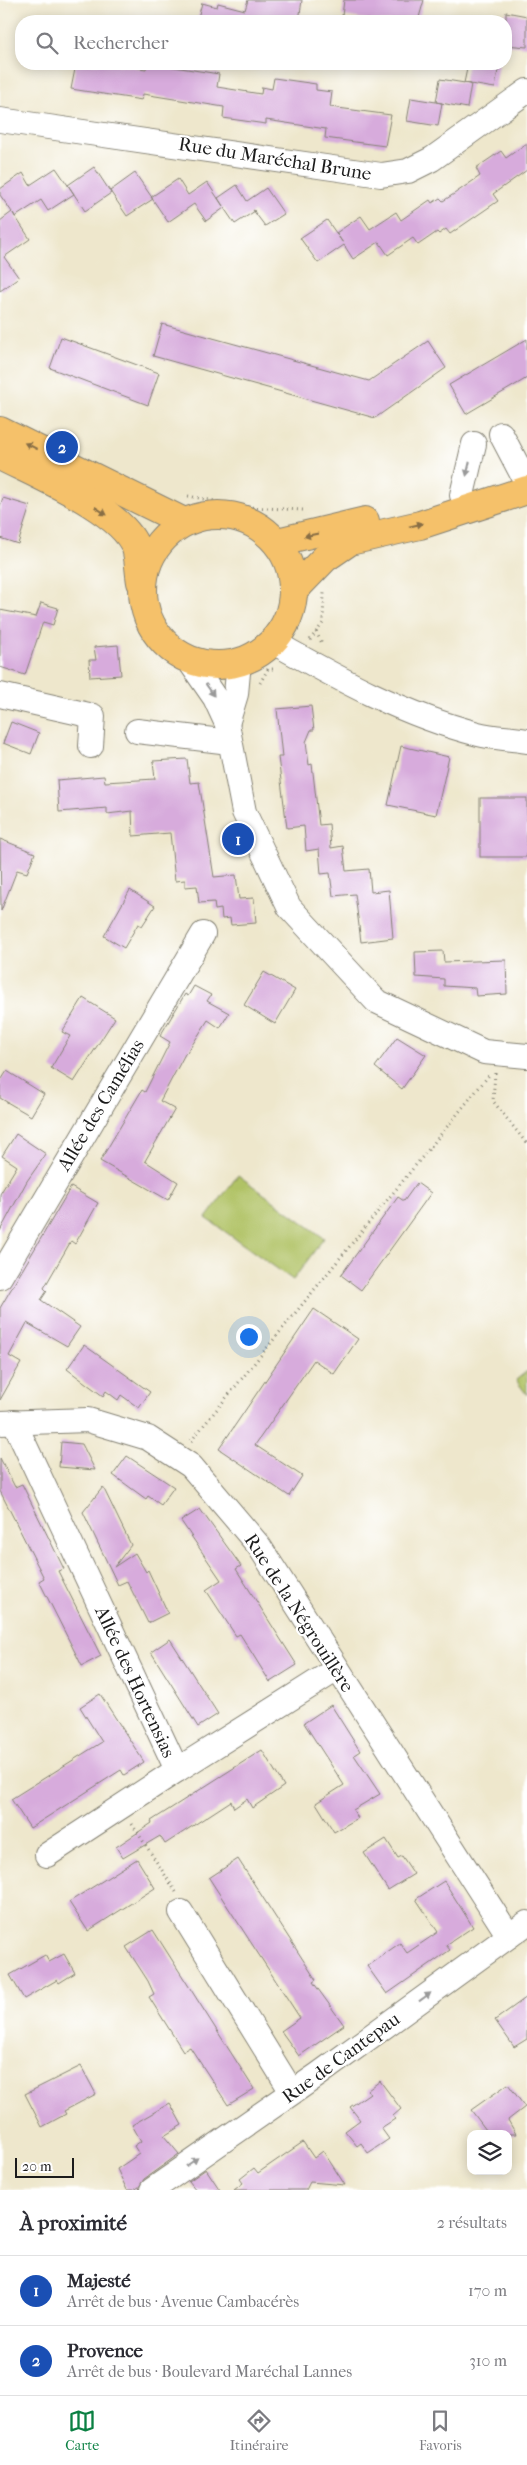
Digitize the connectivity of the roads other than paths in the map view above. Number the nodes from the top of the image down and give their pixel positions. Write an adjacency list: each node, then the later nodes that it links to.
1 (527, 91): 2 (street, Rue du Maréchal Brune)
2 (0, 120)
3 (0, 431): 9 (main road, one-way to 3)
4 (501, 434): 7 (street)
5 (474, 444): 8 (street, one-way to 8)
6 (0, 456): 12 (main road, one-way to 12)
7 (526, 480): 8 (main road); 11 (main road, one-way to 7)
8 (462, 495): 10 (main road, one-way to 10)
9 (184, 509): 10 (main road); 12 (main road)
10 (277, 542): 11 (main road)
11 (294, 590): 13 (main road)
12 (142, 594): 14 (main road)
13 (273, 642): 15 (main road); 19 (street)
14 (188, 659): 15 (main road); 18 (street, one-way to 18)
15 (239, 662): 18 (street)
16 (0, 695): 20 (street)
17 (137, 731): 18 (street)
18 (228, 733): 22 (street)
19 (527, 740)
20 (91, 746)
21 (204, 934): 23 (street, Allée des Camélias)
22 (527, 1056)
23 (0, 1277)
24 (7, 1423): 25 (street, Rue de la Négrouillère); 26 (street, Allée des Hortensias)
25 (337, 1669): 26 (street, Allée des Hortensias); 29 (street, Rue de la Négrouillère)
26 (177, 1770): 27 (street)
27 (48, 1855)
28 (181, 1912): 30 (street)
29 (518, 1929): 30 (street, Rue de Cantepau, one-way to 29)
30 (292, 2092): 31 (street, Rue de Cantepau, one-way to 30)
31 (152, 2190)

